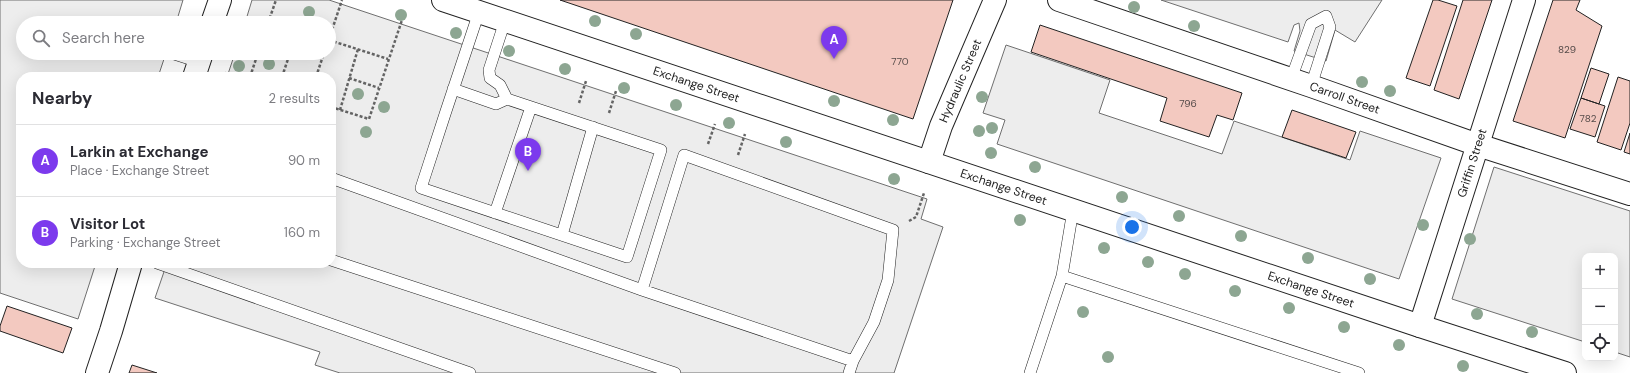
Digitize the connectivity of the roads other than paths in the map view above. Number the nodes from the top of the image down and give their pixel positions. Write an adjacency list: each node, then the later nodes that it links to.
1 (220, 0): 7 (street)
2 (443, 0): 6 (street, Exchange Street)
3 (995, 0): 17 (street, Hydraulic Street)
4 (1059, 0): 11 (street, Carroll Street)
5 (1524, 0): 16 (street, Griffin Street)
6 (479, 12): 8 (street, Exchange Street); 12 (lane)
7 (214, 16)
8 (505, 21): 13 (lane); 17 (street, Exchange Street)
9 (188, 60): 10 (lane)
10 (198, 64)
11 (1301, 83): 11 (lane); 16 (street, Carroll Street)
12 (453, 89): 13 (lane); 21 (lane)
13 (507, 99): 14 (lane)
14 (531, 107): 15 (lane); 21 (lane)
15 (593, 127): 22 (lane); 22 (lane)
16 (1478, 145): 19 (street, Carroll Street); 28 (street, Griffin Street)
17 (929, 162): 20 (street, Exchange Street)
18 (336, 180): 27 (lane)
19 (1630, 194)
20 (1074, 210): 26 (lane); 28 (street, Exchange Street)
21 (495, 213): 22 (lane)
22 (562, 235)
23 (336, 262): 32 (lane)
24 (127, 268): 30 (street)
25 (171, 268): 31 (lane)
26 (1062, 276): 34 (lane); 35 (lane)
27 (642, 290): 29 (lane); 29 (lane)
28 (1420, 326): 36 (street, Exchange Street)
29 (852, 361): 33 (lane)
30 (97, 373)
31 (470, 373)
32 (675, 373)
33 (849, 373)
34 (1030, 373)
35 (1359, 373)
36 (1566, 373)

